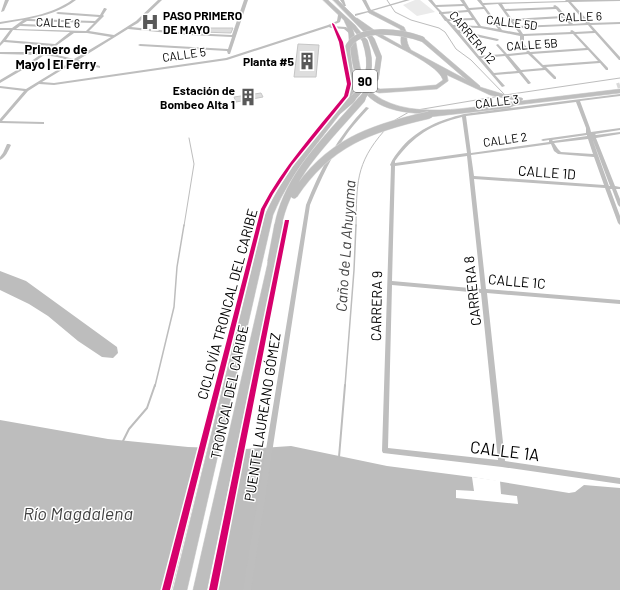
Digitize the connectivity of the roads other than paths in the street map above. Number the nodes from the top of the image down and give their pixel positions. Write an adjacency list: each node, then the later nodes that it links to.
1 (7, 0): 30 (street)
2 (74, 0): 38 (street)
3 (160, 0): 58 (street)
4 (246, 0): 71 (street)
5 (325, 0): 34 (main road, 90)
6 (334, 0): 35 (main road, 90)
7 (342, 0): 20 (street)
8 (364, 0): 31 (street)
9 (408, 0): 31 (street)
10 (430, 0): 22 (street, CARRERA 12)
11 (462, 0): 21 (street)
12 (479, 0): 18 (street)
13 (567, 0): 14 (street); 17 (street); 49 (street)
14 (620, 0)
15 (520, 1): 16 (street); 19 (street)
16 (536, 1): 17 (street)
17 (552, 1): 24 (street)
18 (482, 4): 19 (street); 23 (street)
19 (498, 4): 29 (street)
20 (345, 5)
21 (465, 5): 22 (street); 28 (street)
22 (435, 6): 32 (street, CARRERA 12)
23 (485, 8): 28 (street); 61 (street)
24 (557, 8): 27 (street); 36 (street)
25 (105, 9): 33 (street)
26 (523, 9): 27 (street); 29 (street); 41 (street)
27 (539, 9): 37 (street)
28 (469, 10): 32 (street); 40 (street)
29 (504, 10): 45 (street)
30 (2, 11)
31 (371, 12): 35 (street); 72 (main road)
32 (440, 13): 44 (street, CARRERA 12)
33 (102, 16): 42 (street); 46 (street)
34 (340, 16): 43 (main road, 90); 54 (street, CALLE 5)
35 (356, 17): 73 (main road); 74 (main road, 90)
36 (566, 17): 37 (street); 52 (street)
37 (548, 18): 41 (street)
38 (22, 19): 39 (street); 47 (street)
39 (27, 19): 42 (street); 50 (street)
40 (475, 19): 44 (street); 56 (street)
41 (531, 19): 45 (street)
42 (54, 20): 46 (street); 53 (street)
43 (346, 20): 67 (main road); 74 (main road, 90)
44 (446, 20): 55 (street, CARRERA 12)
45 (512, 20): 57 (street)
46 (96, 22): 65 (street)
47 (0, 23)
48 (620, 23): 49 (street, CALLE 6)
49 (588, 24): 52 (street, CALLE 6); 66 (street)
50 (19, 25): 53 (street); 60 (street)
51 (567, 25): 52 (street, CALLE 6); 57 (street, CALLE 6); 68 (street)
52 (572, 25)
53 (48, 26): 62 (street)
54 (329, 26): 67 (street, CALLE 5); 89 (street, CALLE 5)
55 (452, 26): 56 (street, CALLE 5D); 63 (street, CARRERA 12)
56 (480, 27): 61 (street, CALLE 5D)
57 (517, 27): 69 (street)
58 (127, 28): 70 (street); 71 (street)
59 (0, 29): 60 (street, CALLE 6)
60 (12, 30): 62 (street, CALLE 6); 76 (street)
61 (500, 30): 69 (street, CALLE 5D)
62 (44, 31): 64 (street, CALLE 6)
63 (456, 31): 75 (street); 88 (street, CARRERA 12)
64 (73, 32): 65 (street, CALLE 6); 78 (street)
65 (87, 32): 70 (street, CALLE 6)
66 (595, 32): 68 (street, CALLE 5D); 90 (street)
67 (351, 33): 103 (main road)
68 (573, 33): 69 (street, CALLE 5D); 81 (street)
69 (522, 35): 85 (street)
70 (114, 36): 91 (street)
71 (234, 36): 82 (street)
72 (403, 38): 73 (main road); 83 (main road)
73 (386, 39): 83 (main road)
74 (368, 40): 113 (main road, TRONCAL DEL CARIBE / 90, bridge); 132 (main road, TRONCAL DEL CARIBE / 90, bridge)
75 (497, 40)
76 (3, 41): 77 (street); 78 (street)
77 (0, 45)
78 (56, 45): 86 (street)
79 (140, 45): 82 (street)
80 (498, 45): 87 (street)
81 (588, 49): 85 (street, CALLE 5B); 92 (street)
82 (228, 50): 89 (street)
83 (409, 51): 93 (main road)
84 (0, 53): 86 (street)
85 (529, 53): 87 (street, CALLE 5B); 95 (street)
86 (43, 54): 91 (street); 100 (street)
87 (506, 55): 88 (street, CALLE 5B); 97 (street)
88 (478, 57): 98 (street, CARRERA 12)
89 (227, 59): 101 (street, CALLE 5)
90 (620, 59)
91 (75, 60): 94 (street); 101 (street)
92 (600, 62): 95 (street, CALLE 5B); 96 (street)
93 (431, 63): 103 (main road); 106 (main road)
94 (99, 67)
95 (544, 68): 97 (street, CALLE 5B); 99 (street)
96 (607, 69)
97 (520, 72): 98 (street, CALLE 5B); 102 (street)
98 (492, 74): 104 (street, CARRERA 12)
99 (554, 78)
100 (0, 82)
101 (38, 82): 108 (street)
102 (529, 83)
103 (363, 84): 111 (main road)
104 (502, 86)
105 (0, 87): 108 (street)
106 (478, 87): 107 (main road); 113 (main road, bridge)
107 (618, 88): 111 (main road)
108 (27, 90): 115 (street)
109 (620, 95): 110 (street, CALLE 3)
110 (578, 101): 114 (street, CALLE 3); 119 (street)
111 (516, 103): 132 (main road, bridge)
112 (367, 109): 141 (street, PUENTE LAUREANO GÓMEZ / 90)
113 (338, 112): 139 (main road, TRONCAL DEL CARIBE / 90)
114 (464, 115): 122 (street, CARRERA 8); 125 (street, CALLE 3)
115 (0, 121): 116 (street)
116 (43, 123)
117 (620, 128): 119 (street, CALLE 2)
118 (620, 133): 119 (street, CALLE 2)
119 (590, 134): 120 (street, CALLE 2); 123 (street); 128 (street)
120 (551, 141): 122 (street, CALLE 2); 123 (street)
121 (9, 145): 124 (street)
122 (469, 152): 125 (street, CALLE 2); 126 (street, CARRERA 8)
123 (596, 156): 127 (street)
124 (1, 158)
125 (392, 163): 133 (street, CARRERA 9)
126 (472, 177): 127 (street, CALLE 1D); 134 (street, CARRERA 8)
127 (607, 187): 128 (street, CALLE 1D); 131 (street)
128 (614, 187): 129 (street, CALLE 1D); 130 (street)
129 (620, 188)
130 (620, 205)
131 (620, 223)
132 (272, 262): 140 (main road, TRONCAL DEL CARIBE / 90)
133 (389, 283): 134 (street, CALLE 1C); 136 (street, CARRERA 9)
134 (484, 290): 135 (street, CALLE 1C); 137 (street, CARRERA 8)
135 (620, 302)
136 (385, 451): 137 (street, CALLE 1A)
137 (502, 464): 138 (street, CALLE 1A)
138 (620, 481)
139 (180, 590)
140 (200, 590)
141 (247, 590)

